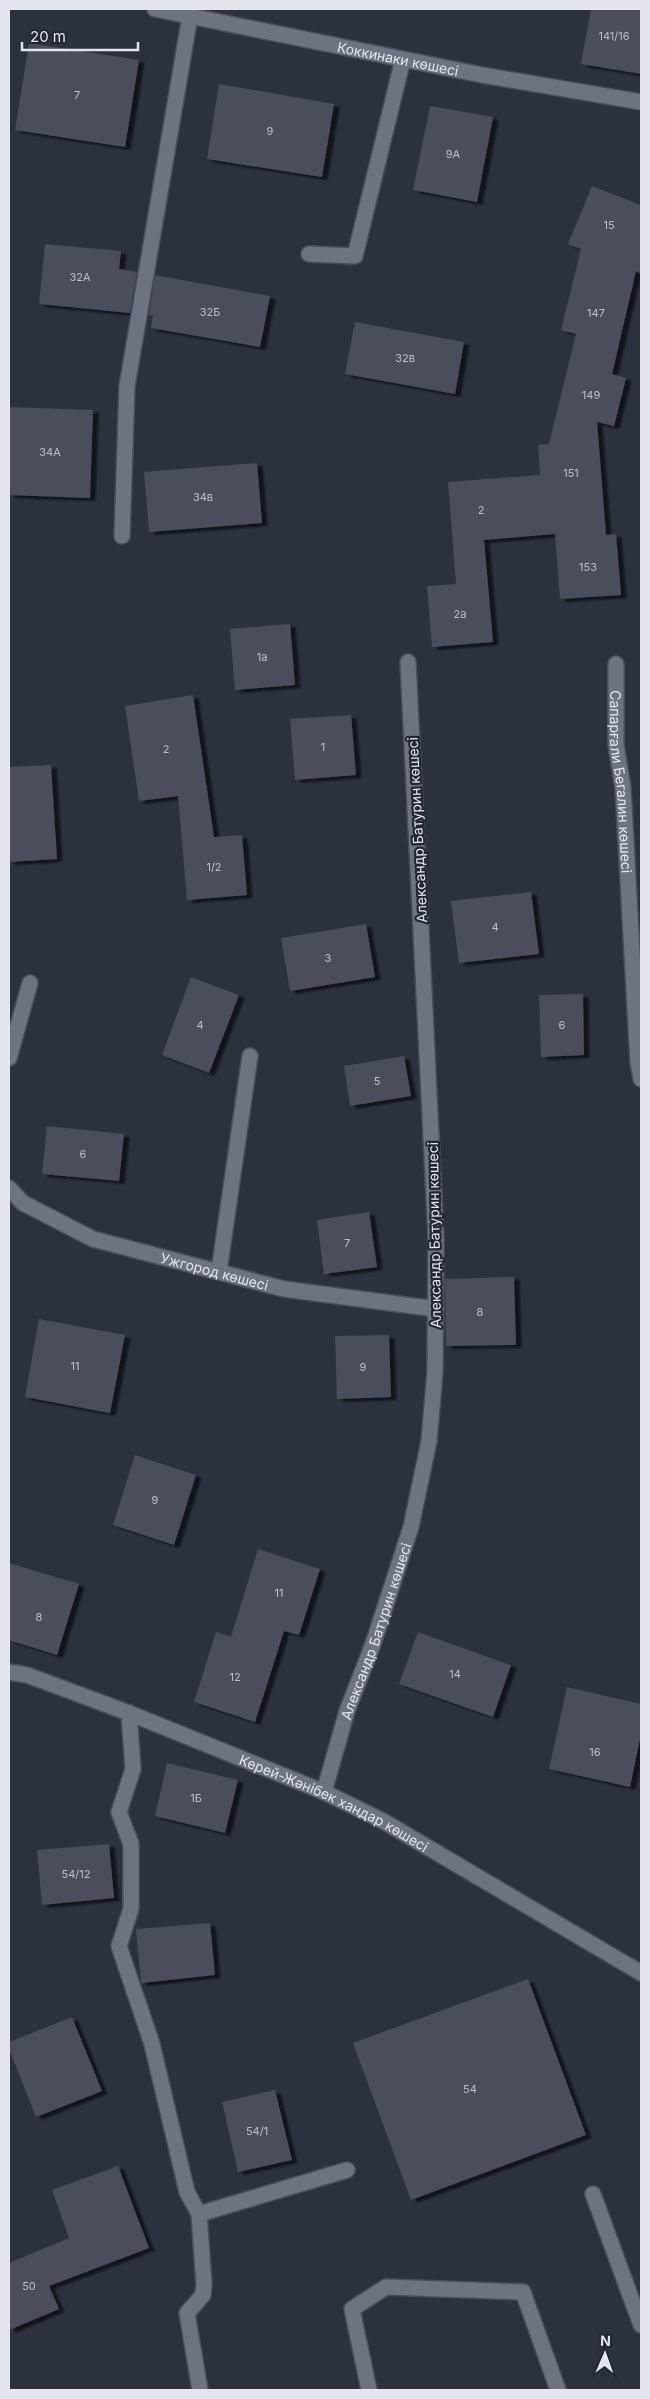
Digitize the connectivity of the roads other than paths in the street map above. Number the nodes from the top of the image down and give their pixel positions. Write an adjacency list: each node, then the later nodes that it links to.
1 (155, 9): 2 (street, Коккинаки көшесі)
2 (190, 16): 3 (street, Коккинаки көшесі); 6 (street)
3 (403, 59): 4 (street, Коккинаки көшесі); 5 (street)
4 (641, 102)
5 (309, 254)
6 (122, 536)
7 (408, 662): 15 (street, Александр Батурин көшесі)
8 (616, 664): 12 (street, Сапарғали Бегалин көшесі)
9 (30, 983): 11 (street)
10 (250, 1056): 14 (street)
11 (9, 1058)
12 (641, 1079)
13 (9, 1188): 14 (street, Ужгород көшесі)
14 (220, 1272): 15 (street, Ужгород көшесі)
15 (436, 1309): 18 (street, Александр Батурин көшесі)
16 (9, 1672): 17 (street, Керей-Жәнібек хандар көшесі)
17 (129, 1713): 18 (street, Керей-Жәнібек хандар көшесі); 22 (street)
18 (324, 1792): 19 (street, Керей-Жәнібек хандар көшесі)
19 (641, 1973)
20 (347, 2170): 22 (street)
21 (593, 2194): 23 (street)
22 (199, 2214): 24 (street)
23 (641, 2325)
24 (200, 2390)
25 (368, 2390): 26 (street)
26 (558, 2390)

